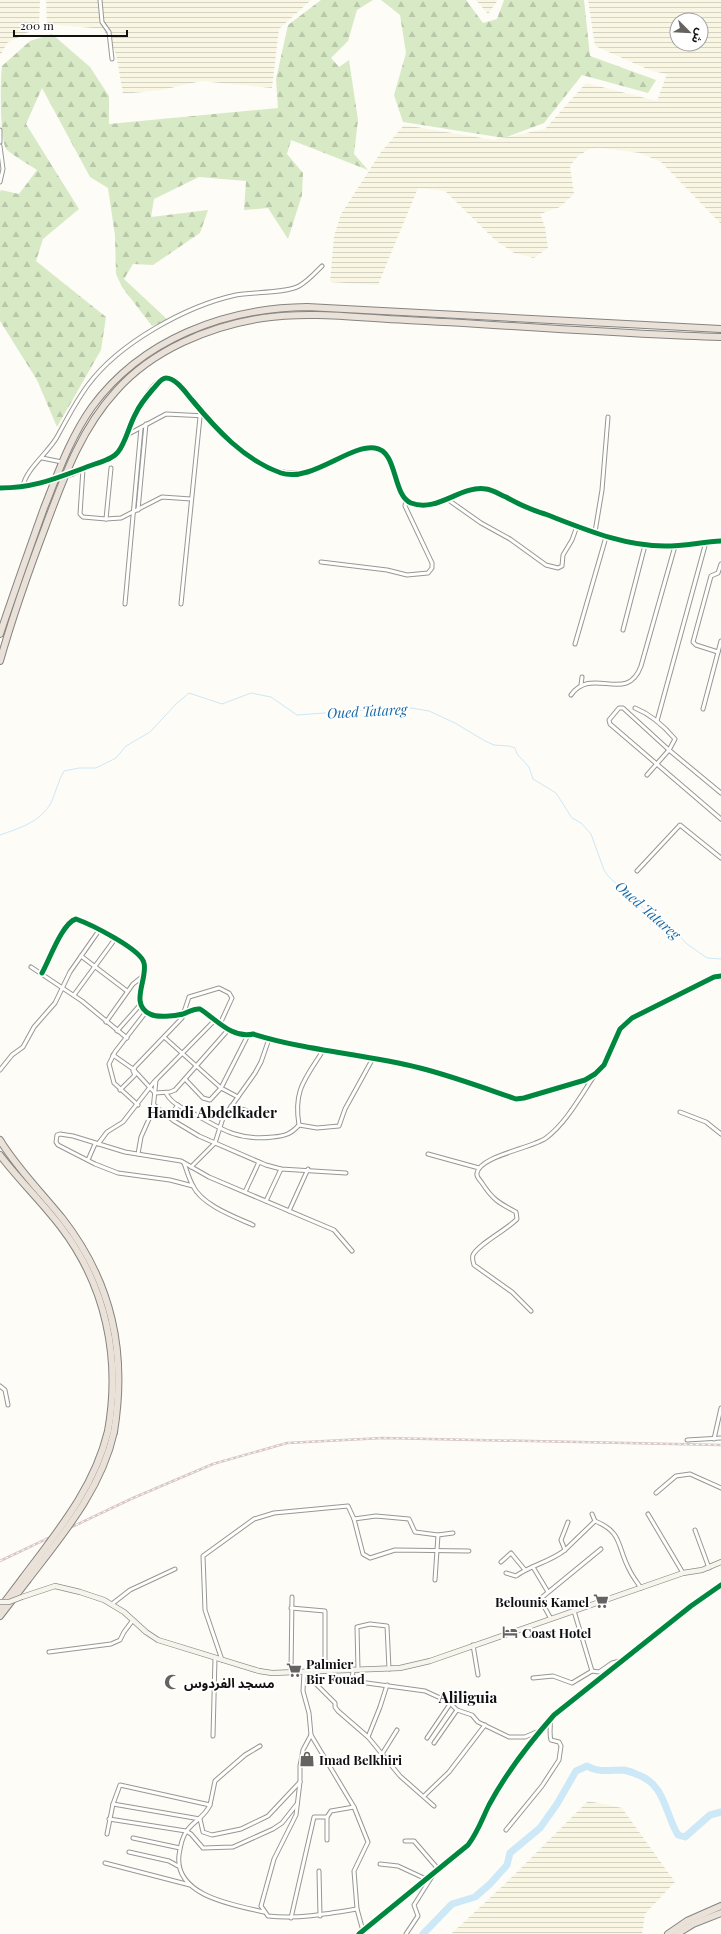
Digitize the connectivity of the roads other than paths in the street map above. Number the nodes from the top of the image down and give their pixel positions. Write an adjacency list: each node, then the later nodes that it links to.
1 (100, 0): 2 (street)
2 (112, 59)
3 (0, 130): 4 (street)
4 (0, 142)
5 (0, 146): 6 (street)
6 (0, 182)
7 (322, 266): 16 (street)
8 (721, 329): 17 (highway)
9 (721, 337): 44 (highway)
10 (206, 416): 11 (street); 15 (street); 24 (street)
11 (200, 417): 13 (street); 22 (street)
12 (608, 417): 29 (street)
13 (146, 424): 14 (street); 25 (street)
14 (141, 428): 15 (street); 26 (street)
15 (125, 436): 19 (street)
16 (42, 458): 17 (street); 20 (street)
17 (62, 462): 40 (highway)
18 (111, 468): 27 (street)
19 (83, 469): 20 (street, bridge); 27 (street)
20 (23, 486): 21 (street)
21 (0, 488)
22 (191, 499): 25 (street); 38 (street)
23 (447, 499): 24 (street); 28 (street); 28 (street)
24 (406, 500): 35 (street)
25 (138, 510): 26 (street)
26 (134, 512): 27 (street); 37 (street)
27 (106, 519)
28 (577, 526): 29 (street)
29 (595, 532): 30 (street)
30 (606, 537): 33 (street); 42 (street)
31 (721, 541): 32 (street)
32 (706, 542): 34 (street); 50 (street)
33 (645, 545): 34 (street); 39 (street)
34 (676, 546): 46 (street)
35 (321, 562)
36 (721, 564): 43 (street)
37 (125, 604)
38 (181, 604)
39 (624, 630)
40 (0, 634)
41 (721, 641): 43 (street)
42 (575, 644)
43 (718, 652): 49 (street)
44 (0, 661)
45 (582, 678): 46 (street)
46 (582, 685): 47 (street)
47 (571, 695)
48 (635, 708): 50 (street)
49 (703, 708)
50 (657, 720): 51 (street)
51 (669, 750): 52 (street); 52 (street); 54 (street)
52 (656, 764): 53 (street); 55 (street)
53 (647, 775)
54 (721, 793)
55 (721, 819)
56 (721, 858): 57 (street)
57 (636, 871)
58 (100, 929): 59 (street); 60 (street); 63 (street)
59 (115, 939): 61 (street); 65 (street)
60 (81, 956): 61 (street); 66 (street)
61 (95, 966): 67 (street); 68 (street)
62 (31, 967): 63 (street)
63 (42, 974): 66 (street)
64 (721, 976): 90 (street)
65 (143, 977): 67 (street); 69 (street)
66 (62, 987): 68 (street); 88 (street)
67 (128, 991): 75 (street)
68 (74, 995): 75 (street)
69 (140, 1005): 70 (street); 78 (street)
70 (146, 1012): 72 (street); 81 (street)
71 (185, 1013): 72 (street); 73 (street); 74 (street); 76 (street)
72 (180, 1014): 73 (street)
73 (182, 1018): 80 (street)
74 (215, 1020): 76 (street); 84 (street)
75 (106, 1022): 78 (street)
76 (220, 1024): 77 (street)
77 (228, 1030): 79 (street); 87 (street)
78 (117, 1031): 81 (street)
79 (248, 1035): 82 (street); 94 (street)
80 (164, 1037): 84 (street); 89 (street)
81 (127, 1038): 85 (street)
82 (269, 1039): 83 (street); 98 (street)
83 (324, 1049): 86 (street); 106 (street)
84 (182, 1054): 87 (street); 92 (street)
85 (113, 1055): 89 (street); 95 (street)
86 (372, 1060): 90 (street); 106 (street)
87 (196, 1067): 91 (street); 94 (street)
88 (0, 1070)
89 (134, 1071): 93 (street); 95 (street)
90 (595, 1074): 119 (street)
91 (185, 1079): 94 (street); 97 (street)
92 (156, 1080): 93 (street); 96 (street)
93 (151, 1087): 96 (street); 99 (street)
94 (221, 1088): 98 (street)
95 (120, 1090): 99 (street)
96 (155, 1093): 97 (street); 100 (street)
97 (166, 1093): 101 (street)
98 (238, 1097): 102 (street)
99 (138, 1105): 111 (street)
100 (154, 1105): 105 (street); 112 (street)
101 (178, 1105): 105 (street); 107 (street)
102 (231, 1106): 104 (street); 107 (street)
103 (680, 1112): 108 (street)
104 (258, 1114)
105 (169, 1117): 110 (street)
106 (299, 1125): 107 (street)
107 (219, 1129): 110 (street)
108 (721, 1134)
109 (0, 1140): 133 (highway)
110 (215, 1143): 116 (street); 118 (street)
111 (96, 1144): 112 (street); 115 (street); 115 (street)
112 (138, 1154): 117 (street)
113 (428, 1154): 119 (street)
114 (0, 1155): 133 (highway)
115 (88, 1160): 123 (street)
116 (259, 1162): 120 (street); 124 (street)
117 (184, 1163): 118 (street); 123 (street)
118 (191, 1167): 124 (street)
119 (479, 1168): 129 (street)
120 (281, 1169): 121 (street); 125 (street)
121 (308, 1169): 122 (street); 126 (street)
122 (346, 1173)
123 (193, 1186): 127 (street)
124 (245, 1192): 125 (street)
125 (266, 1201): 126 (street)
126 (289, 1211): 128 (street)
127 (253, 1225)
128 (352, 1251)
129 (531, 1311)
130 (0, 1386): 131 (street)
131 (8, 1405)
132 (721, 1408): 134 (street)
133 (111, 1431): 159 (highway, bridge)
134 (714, 1438): 135 (street); 136 (street)
135 (721, 1438)
136 (687, 1440)
137 (721, 1488): 138 (street)
138 (656, 1493)
139 (592, 1514): 142 (street)
140 (648, 1514): 158 (street)
141 (354, 1519): 146 (street); 149 (street); 176 (street)
142 (595, 1521): 148 (street); 162 (street)
143 (568, 1522): 148 (street)
144 (695, 1530): 154 (street)
145 (453, 1533): 146 (street)
146 (438, 1535): 149 (street)
147 (601, 1549): 163 (street)
148 (565, 1550): 153 (street)
149 (437, 1551): 150 (street); 160 (street)
150 (469, 1552)
151 (501, 1562): 156 (street)
152 (721, 1562): 154 (main road)
153 (533, 1567): 156 (street); 163 (street)
154 (709, 1568): 158 (main road)
155 (175, 1569): 166 (street)
156 (525, 1570): 157 (street)
157 (506, 1573)
158 (683, 1573): 162 (main road)
159 (25, 1580): 167 (highway); 170 (highway)
160 (435, 1580)
161 (721, 1585): 177 (main road)
162 (641, 1588): 169 (main road)
163 (548, 1592): 171 (street)
164 (292, 1597): 168 (street)
165 (0, 1602): 166 (main road, bridge)
166 (112, 1604): 172 (main road)
167 (0, 1608)
168 (292, 1608): 179 (street); 182 (street)
169 (574, 1611): 171 (main road); 181 (street)
170 (0, 1616)
171 (551, 1618): 173 (main road)
172 (133, 1620): 174 (street); 175 (main road)
173 (473, 1645): 178 (main road); 184 (street)
174 (49, 1652)
175 (215, 1658): 176 (main road); 194 (street)
176 (222, 1660): 182 (main road)
177 (621, 1661): 181 (street); 189 (main road)
178 (388, 1669): 180 (main road); 180 (street)
179 (325, 1671): 180 (main road); 183 (main road)
180 (355, 1671): 186 (street)
181 (592, 1671): 185 (street)
182 (291, 1672): 183 (main road)
183 (304, 1672): 193 (street); 195 (street)
184 (478, 1676)
185 (533, 1678)
186 (387, 1686): 187 (street); 195 (street)
187 (450, 1704): 188 (street); 196 (street)
188 (457, 1710): 190 (street); 197 (street)
189 (550, 1720): 192 (main road); 210 (street)
190 (485, 1725): 192 (street); 201 (street)
191 (398, 1730): 199 (street)
192 (540, 1730): 221 (main road)
193 (311, 1735): 200 (street); 206 (street)
194 (213, 1736)
195 (368, 1737): 199 (street)
196 (428, 1738)
197 (434, 1743)
198 (260, 1746): 204 (street)
199 (382, 1754): 201 (street)
200 (300, 1782): 202 (street); 208 (street)
201 (424, 1796): 205 (street)
202 (298, 1803): 211 (street); 228 (street)
203 (113, 1804): 204 (street); 208 (street); 209 (street)
204 (210, 1805): 208 (street)
205 (434, 1806)
206 (354, 1807): 207 (street); 227 (street)
207 (327, 1817): 214 (street); 231 (street)
208 (200, 1818): 211 (street)
209 (110, 1819): 211 (street); 212 (street)
210 (506, 1830)
211 (186, 1831): 216 (street)
212 (107, 1834)
213 (133, 1838): 216 (street)
214 (327, 1840)
215 (405, 1841): 221 (street)
216 (180, 1848): 220 (street)
217 (129, 1852): 220 (street)
218 (105, 1863): 225 (street)
219 (380, 1864): 224 (street)
220 (178, 1866): 225 (street)
221 (439, 1870): 223 (main road)
222 (319, 1871): 230 (street)
223 (433, 1874): 224 (main road); 233 (street)
224 (426, 1879): 232 (main road)
225 (190, 1885): 228 (street)
226 (721, 1906): 234 (highway)
227 (357, 1909): 230 (street); 232 (street)
228 (264, 1912): 231 (street)
229 (721, 1913): 235 (highway)
230 (320, 1916): 231 (street)
231 (291, 1918)
232 (361, 1932)
233 (406, 1934)
234 (668, 1934)
235 (678, 1934)

